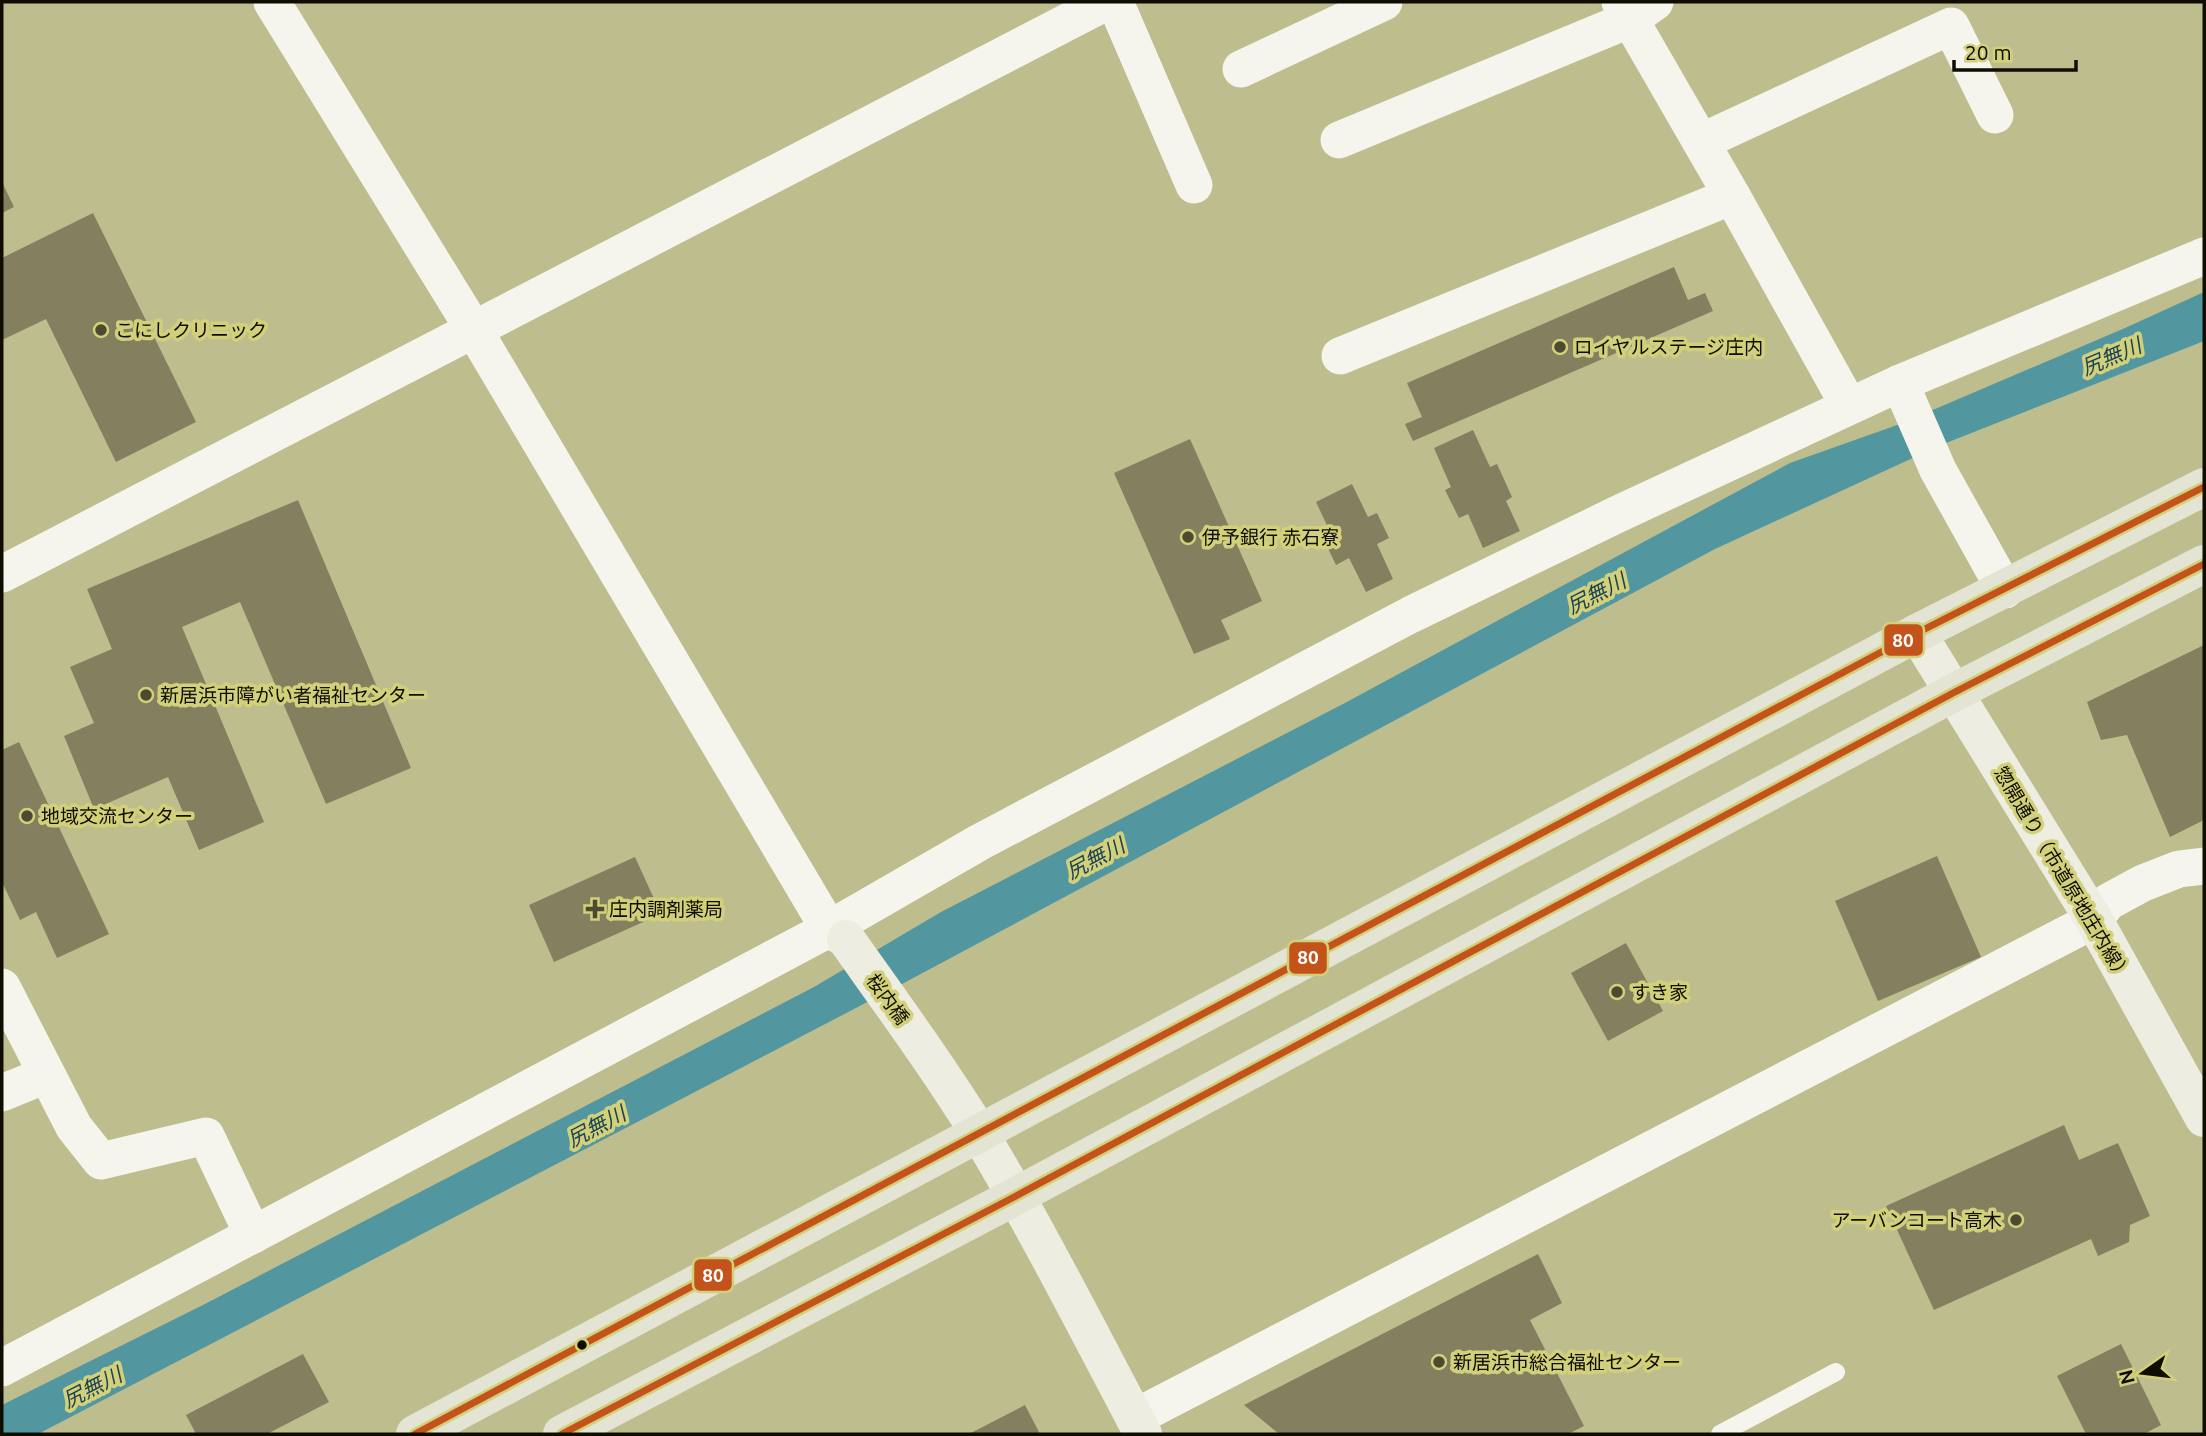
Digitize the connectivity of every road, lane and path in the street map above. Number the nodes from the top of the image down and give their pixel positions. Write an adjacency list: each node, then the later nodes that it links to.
1 (272, 2): 13 (street)
2 (1106, 2): 13 (street)
3 (1115, 2): 10 (street)
4 (1384, 2): 6 (street)
5 (1635, 8): 8 (street); 9 (street)
6 (1241, 69)
7 (1995, 115): 9 (street)
8 (1339, 140)
9 (1702, 142): 11 (street)
10 (1194, 185)
11 (1732, 196): 14 (street); 16 (street)
12 (2204, 256): 15 (street)
13 (474, 330): 19 (street); 25 (street)
14 (1340, 356)
15 (1904, 392): 16 (street); 20 (street)
16 (1849, 406): 25 (street)
17 (2204, 488): 20 (main road)
18 (2204, 564): 22 (main road)
19 (2, 574)
20 (2005, 590): 21 (main road)
21 (1917, 633): 22 (street, 惣開通り（市道原地庄内線）); 30 (main road)
22 (1953, 693): 24 (street, 惣開通り（市道原地庄内線）); 31 (main road)
23 (2204, 866): 24 (street)
24 (2094, 920): 29 (street, 惣開通り（市道原地庄内線）); 35 (street)
25 (837, 934): 30 (street, 桜内橋); 32 (street)
26 (2, 987): 27 (street)
27 (46, 1074): 28 (street); 32 (street)
28 (2, 1093)
29 (2204, 1118)
30 (979, 1134): 31 (street, 桜内橋); 36 (main road)
31 (1016, 1196): 35 (street, 桜内橋); 37 (main road)
32 (253, 1235): 33 (street)
33 (2, 1368)
34 (1836, 1372): 38 (lane)
35 (1139, 1426)
36 (415, 1434)
37 (562, 1434)
38 (1720, 1434)

